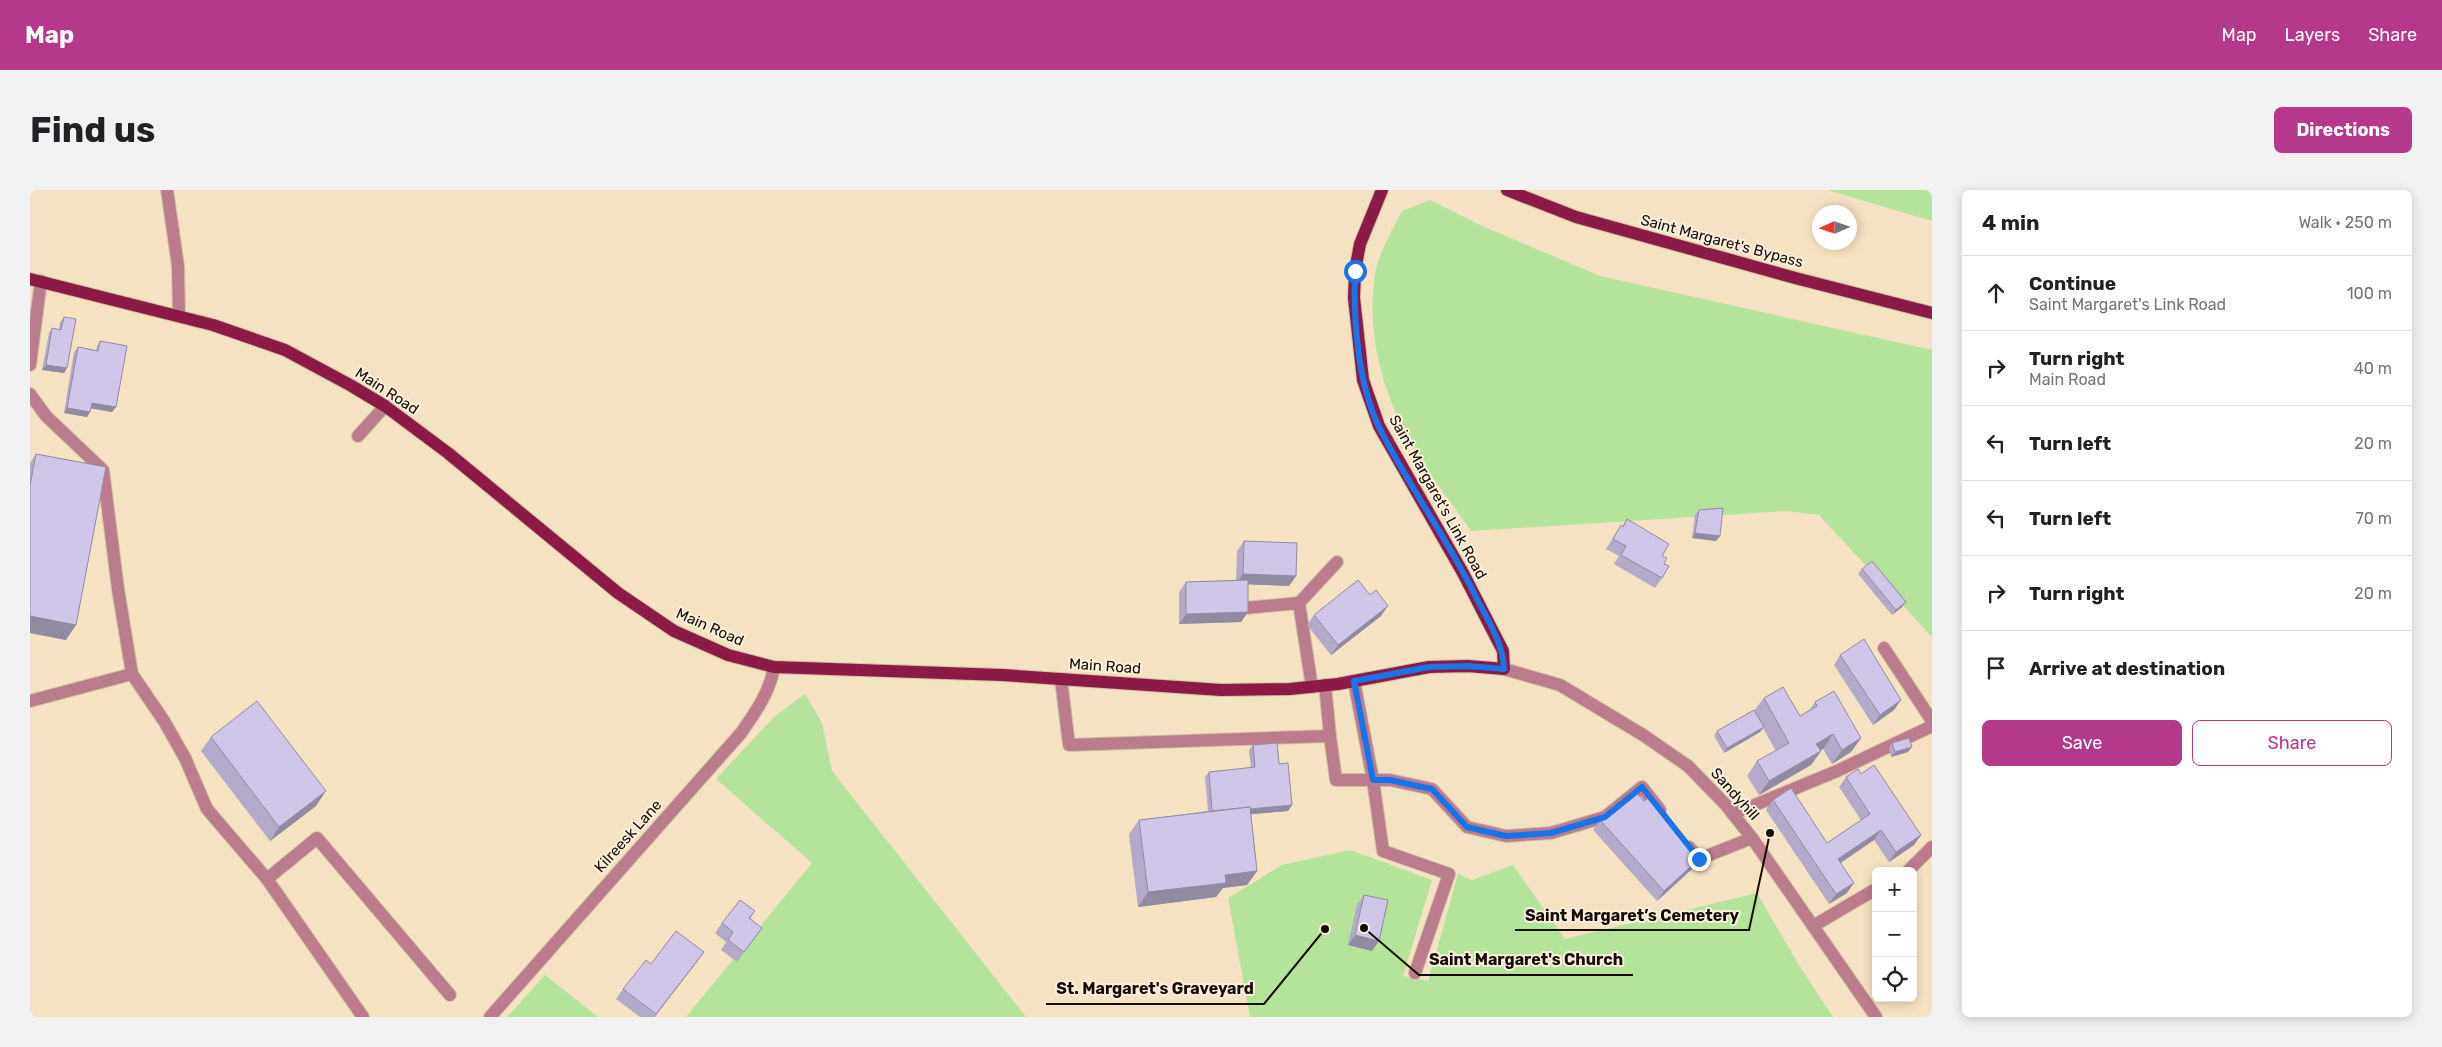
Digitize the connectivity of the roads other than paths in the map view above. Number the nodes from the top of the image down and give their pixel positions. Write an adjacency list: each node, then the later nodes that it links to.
1 (167, 190): 6 (street)
2 (1382, 190): 16 (main road, Saint Margaret's Link Road)
3 (1507, 190): 5 (main road, Saint Margaret's Bypass)
4 (35, 280): 6 (main road, Main Road); 7 (street)
5 (1932, 313)
6 (179, 316): 9 (main road, Main Road)
7 (30, 365)
8 (30, 394): 17 (street)
9 (385, 406): 10 (street); 15 (main road, Main Road)
10 (358, 436)
11 (1337, 562): 12 (street)
12 (1299, 603): 13 (street); 20 (street)
13 (1244, 608)
14 (1884, 648): 22 (street)
15 (774, 667): 18 (main road, Main Road); 38 (street, Kilreesk Lane)
16 (1504, 669): 19 (main road, Main Road); 26 (street, Sandyhill)
17 (132, 674): 21 (street); 32 (street)
18 (1061, 679): 20 (main road, Main Road); 24 (street)
19 (1354, 681): 20 (main road, Main Road); 25 (street)
20 (1319, 686): 24 (street)
21 (30, 700)
22 (1932, 721)
23 (1932, 726): 26 (street)
24 (1330, 736): 25 (street)
25 (1373, 780): 27 (street); 35 (street)
26 (1733, 814): 29 (street, Sandyhill)
27 (1670, 823)
28 (1682, 838): 29 (street)
29 (1752, 838): 34 (street, Sandyhill)
30 (1932, 847): 31 (street)
31 (1912, 867)
32 (267, 879): 36 (street); 37 (street)
33 (1872, 892): 34 (street)
34 (1813, 926): 39 (street, Sandyhill)
35 (1415, 973)
36 (450, 995)
37 (363, 1017)
38 (490, 1017)
39 (1876, 1017)

